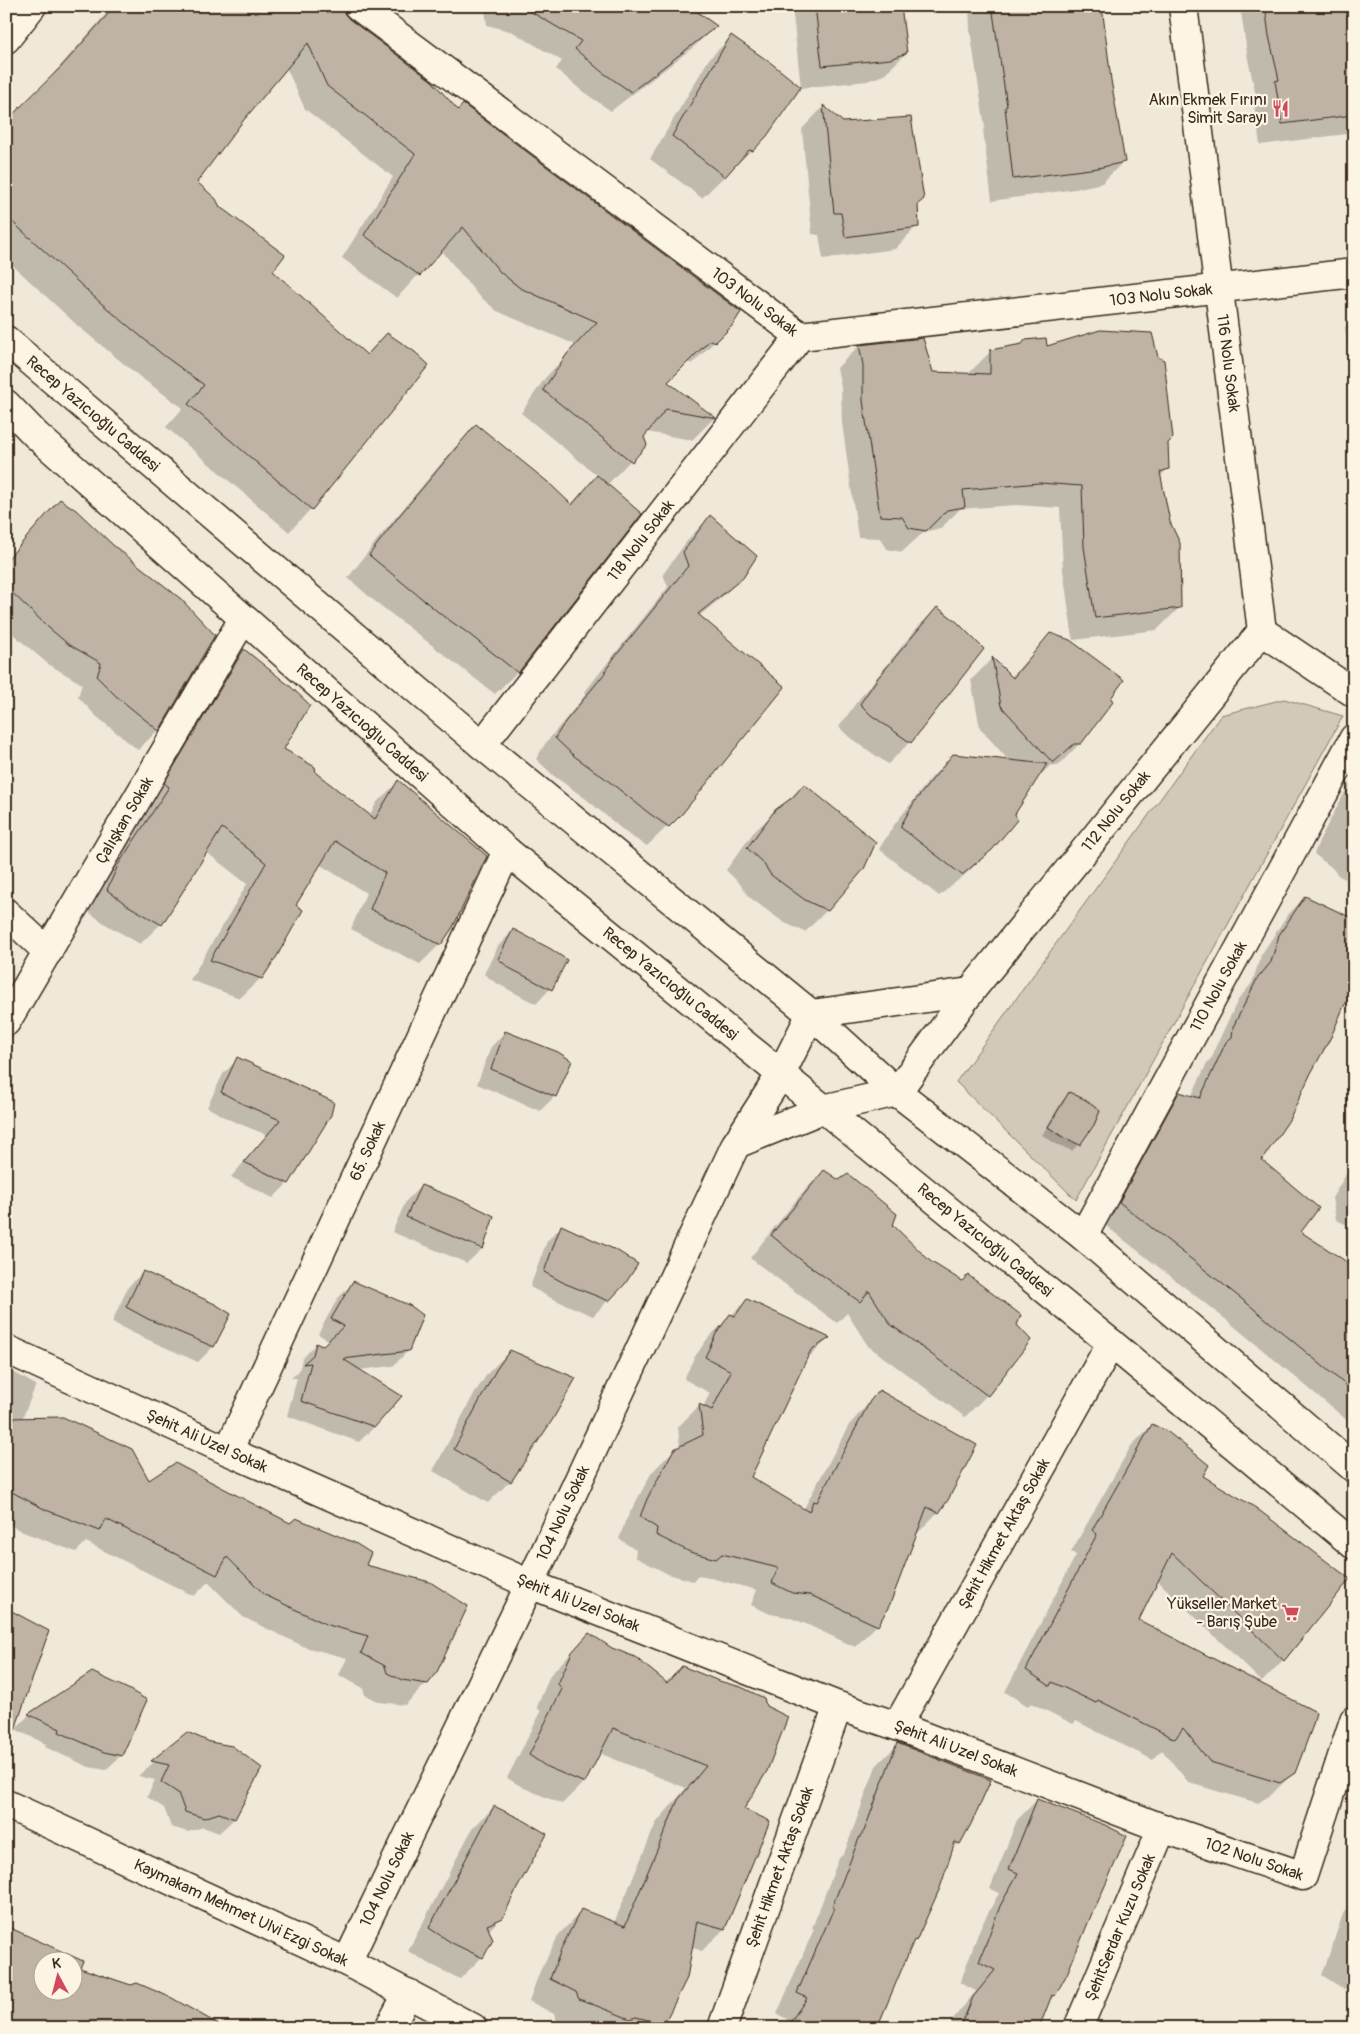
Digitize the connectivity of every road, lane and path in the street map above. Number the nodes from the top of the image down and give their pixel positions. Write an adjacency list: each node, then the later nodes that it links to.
1 (32, 6): 4 (street)
2 (358, 6): 7 (street, 103 Nolu Sokak)
3 (1183, 6): 6 (street, 116 Nolu Sokak)
4 (6, 39)
5 (1354, 273): 6 (street, 103 Nolu Sokak)
6 (1220, 289): 7 (street, 103 Nolu Sokak); 11 (street, 116 Nolu Sokak)
7 (800, 336): 14 (street, 118 Nolu Sokak)
8 (6, 340): 14 (street, Recep Yazıcıoğlu Caddesi)
9 (6, 404): 10 (street, Recep Yazıcıoğlu Caddesi)
10 (243, 620): 15 (street, Recep Yazıcıoğlu Caddesi); 17 (street, Çalışkan Sokak)
11 (1262, 631): 12 (street); 18 (street, 112 Nolu Sokak)
12 (1354, 693)
13 (1354, 738): 25 (street, 110 Nolu Sokak)
14 (482, 745): 19 (street, Recep Yazıcıoğlu Caddesi)
15 (507, 851): 21 (street, Recep Yazıcıoğlu Caddesi); 28 (street, 65. Sokak)
16 (6, 913): 17 (street)
17 (48, 952): 20 (street, Çalışkan Sokak)
18 (970, 992): 19 (street); 22 (street, 112 Nolu Sokak)
19 (811, 1014): 21 (street, 104 Nolu Sokak); 22 (street, Recep Yazıcıoğlu Caddesi)
20 (6, 1022)
21 (781, 1074): 23 (street, Recep Yazıcıoğlu Caddesi); 24 (street, 104 Nolu Sokak)
22 (897, 1092): 23 (street); 25 (street, Recep Yazıcıoğlu Caddesi)
23 (823, 1109): 24 (street); 26 (street, Recep Yazıcıoğlu Caddesi)
24 (736, 1144): 31 (street, 104 Nolu Sokak)
25 (1083, 1236): 29 (street, Recep Yazıcıoğlu Caddesi)
26 (1112, 1343): 30 (street, Recep Yazıcıoğlu Caddesi); 34 (street, Şehit Hikmet Aktaş Sokak)
27 (6, 1349): 28 (street, Şehit Ali Uzel Sokak)
28 (228, 1451): 31 (street, Şehit Ali Uzel Sokak)
29 (1354, 1468)
30 (1354, 1544)
31 (530, 1584): 32 (street, Şehit Ali Uzel Sokak); 37 (street, 104 Nolu Sokak)
32 (838, 1706): 34 (street, Şehit Ali Uzel Sokak); 41 (street, Şehit Hikmet Aktaş Sokak)
33 (1354, 1720): 36 (street, 102 Nolu Sokak)
34 (897, 1726): 36 (street, Şehit Ali Uzel Sokak)
35 (6, 1804): 37 (street, Kaymakam Mehmet Ulvi Ezgi Sokak)
36 (1162, 1828): 42 (street, ŞehitSerdar Kuzu Sokak)
37 (347, 1962): 38 (street, Kaymakam Mehmet Ulvi Ezgi Sokak)
38 (408, 1993): 39 (street); 40 (street, Kaymakam Mehmet Ulvi Ezgi Sokak)
39 (389, 2028)
40 (473, 2028)
41 (722, 2028)
42 (1078, 2028)

